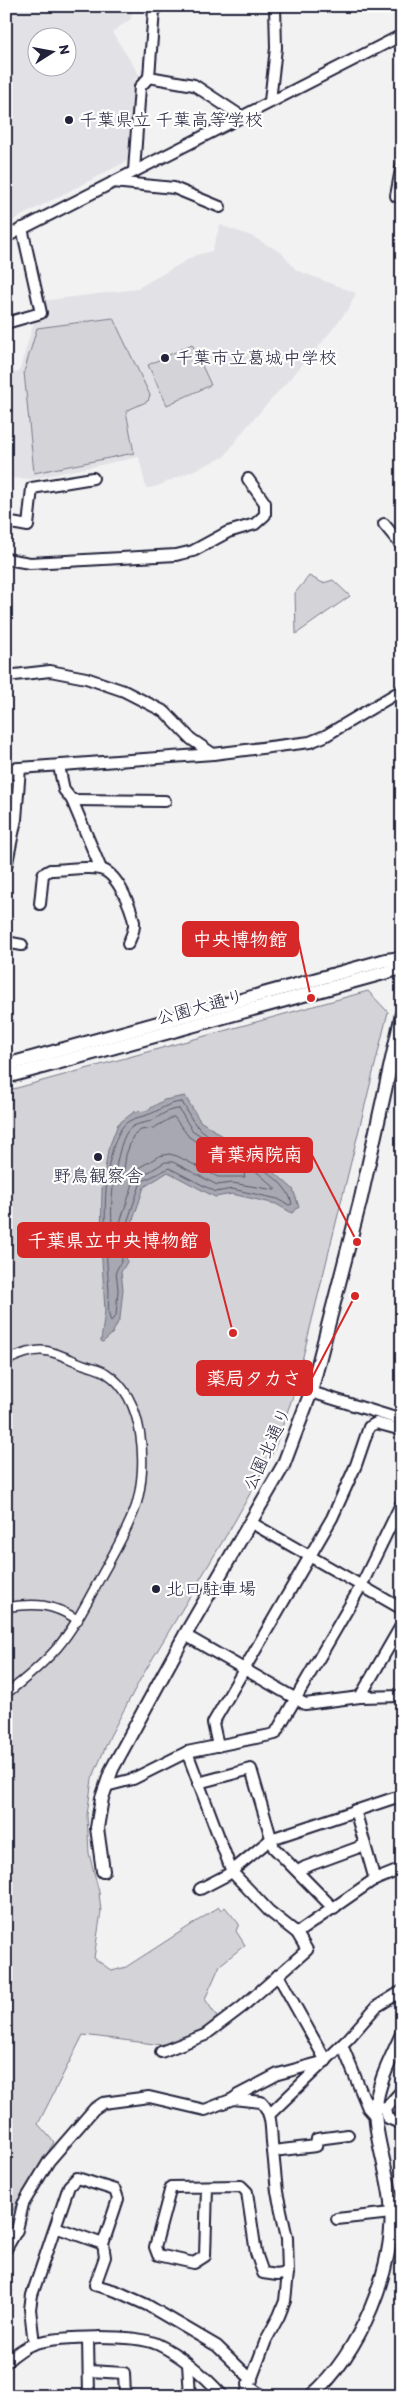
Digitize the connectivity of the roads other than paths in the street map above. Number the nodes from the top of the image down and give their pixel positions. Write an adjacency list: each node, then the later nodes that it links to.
1 (275, 6): 5 (street)
2 (154, 10): 4 (street)
3 (402, 35): 5 (street)
4 (149, 77): 6 (street); 8 (street)
5 (270, 101): 6 (street)
6 (241, 116): 8 (street)
7 (402, 164): 10 (street)
8 (134, 171): 9 (street)
9 (112, 182): 11 (street); 12 (street)
10 (402, 197)
11 (220, 207)
12 (22, 228): 13 (street); 14 (street)
13 (6, 237)
14 (6, 323)
15 (94, 478): 17 (street)
16 (248, 479): 20 (street)
17 (6, 522)
18 (384, 524): 19 (street)
19 (402, 546)
20 (6, 559)
21 (6, 676): 23 (street)
22 (402, 690): 23 (street)
23 (212, 754): 24 (street)
24 (58, 766): 25 (street); 27 (street)
25 (20, 768): 26 (street); 29 (street)
26 (6, 769)
27 (72, 800): 28 (street); 30 (street)
28 (165, 801)
29 (6, 866)
30 (101, 869): 31 (street); 33 (street)
31 (40, 904)
32 (6, 942): 34 (street)
33 (128, 944)
34 (22, 945)
35 (402, 958): 38 (street, 公園大通り)
36 (402, 968): 39 (street, 公園大通り)
37 (402, 1014): 41 (street, 公園北通り)
38 (6, 1065)
39 (6, 1077)
40 (6, 1362): 50 (street)
41 (311, 1392): 42 (street); 45 (street, 公園北通り)
42 (402, 1420)
43 (402, 1430): 46 (street)
44 (402, 1502): 47 (street)
45 (250, 1522): 46 (street); 52 (street, 公園北通り)
46 (309, 1556): 47 (street); 53 (street)
47 (361, 1586): 49 (street); 57 (street)
48 (6, 1607): 50 (street)
49 (402, 1609)
50 (78, 1620): 54 (street)
51 (402, 1624): 56 (street)
52 (186, 1635): 53 (street); 61 (street, 公園北通り)
53 (244, 1669): 57 (street); 58 (street)
54 (6, 1694)
55 (402, 1696): 56 (street)
56 (360, 1697): 57 (street)
57 (296, 1698): 58 (street)
58 (218, 1746): 59 (street)
59 (188, 1752): 60 (street); 61 (street)
60 (198, 1783): 64 (street); 68 (street)
61 (106, 1786): 67 (street, 公園北通り)
62 (402, 1798): 63 (street)
63 (355, 1810): 64 (street); 65 (street)
64 (271, 1840): 68 (street); 69 (street)
65 (365, 1845): 69 (street); 70 (street)
66 (402, 1869): 70 (street)
67 (103, 1871)
68 (232, 1872): 71 (street); 73 (street)
69 (298, 1872): 72 (street)
70 (375, 1880): 72 (street)
71 (200, 1889)
72 (334, 1909): 73 (street)
73 (297, 1933): 74 (street)
74 (278, 1975): 78 (street); 79 (street)
75 (402, 1991): 77 (street)
76 (402, 2034): 82 (street)
77 (342, 2045): 79 (street); 82 (street)
78 (161, 2052)
79 (326, 2061): 81 (street); 83 (street)
80 (402, 2090): 82 (street)
81 (234, 2100): 83 (street); 93 (street)
82 (379, 2110): 84 (street); 88 (street)
83 (270, 2114): 86 (street)
84 (402, 2124)
85 (348, 2135): 86 (street)
86 (274, 2151): 94 (street)
87 (207, 2187): 87 (street); 94 (street)
88 (391, 2212): 89 (street); 91 (street)
89 (337, 2219)
90 (55, 2227): 92 (street); 92 (street); 96 (street)
91 (396, 2238): 107 (street)
92 (103, 2244): 100 (street)
93 (6, 2249)
94 (288, 2273): 100 (street)
95 (88, 2338): 96 (street); 98 (street); 99 (street)
96 (34, 2344): 97 (street)
97 (6, 2362)
98 (188, 2364): 103 (street); 104 (street)
99 (89, 2371): 101 (street); 102 (street)
100 (249, 2387): 105 (street); 106 (street)
101 (89, 2396)
102 (125, 2396)
103 (190, 2396)
104 (223, 2396)
105 (240, 2396)
106 (262, 2396)
107 (311, 2396)

